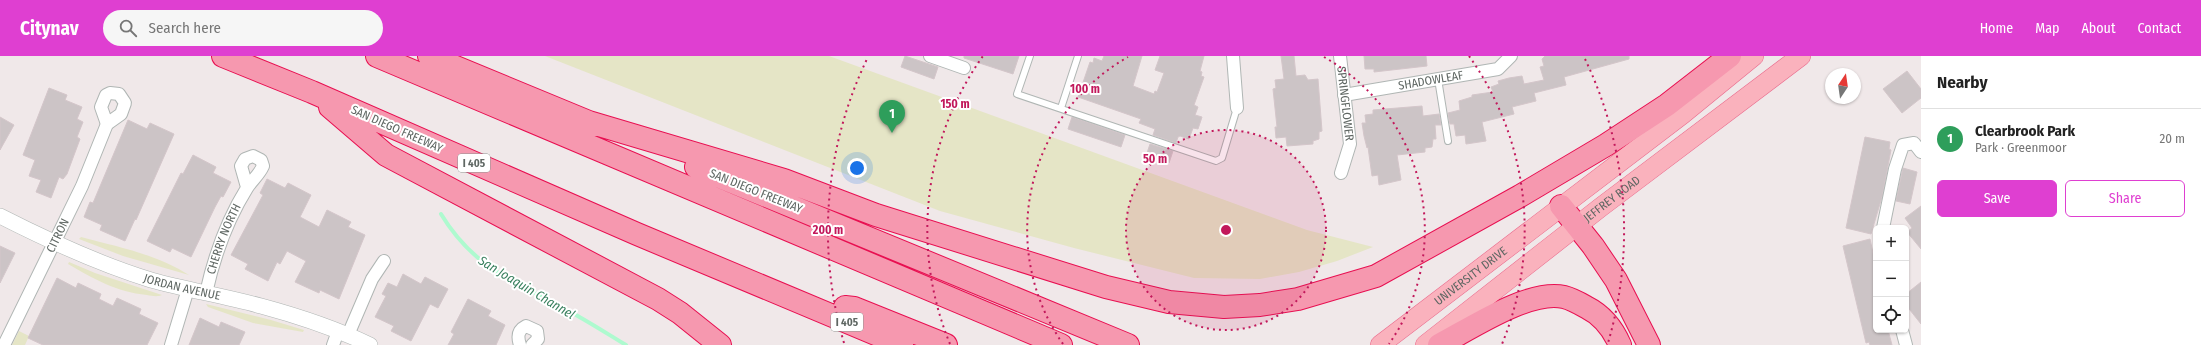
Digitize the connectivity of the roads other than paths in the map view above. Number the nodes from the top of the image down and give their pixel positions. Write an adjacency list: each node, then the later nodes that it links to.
1 (222, 56): 15 (highway, SAN DIEGO FREEWAY / I 405)
2 (377, 56): 45 (highway)
3 (429, 56): 19 (highway, SAN DIEGO FREEWAY)
4 (930, 56): 13 (street)
5 (1030, 56): 17 (lane)
6 (1078, 56): 17 (lane)
7 (1233, 56): 18 (street)
8 (1340, 56): 16 (street, SPRINGFLOWER)
9 (1511, 56): 14 (street, SHADOWLEAF)
10 (1730, 56): 19 (highway)
11 (1754, 56): 25 (main road, JEFFREY ROAD)
12 (1801, 56): 28 (main road, JEFFREY ROAD)
13 (964, 68)
14 (1438, 80): 16 (street, SHADOWLEAF); 21 (lane)
15 (312, 92): 33 (highway, SAN DIEGO FREEWAY / I 405); 42 (highway)
16 (1344, 95): 23 (street, SPRINGFLOWER)
17 (1061, 108): 18 (lane)
18 (1237, 108)
19 (582, 120): 46 (highway, SAN DIEGO FREEWAY)
20 (107, 124): 29 (street, CITRON)
21 (1448, 141)
22 (1921, 152): 27 (street)
23 (1341, 174)
24 (247, 187): 32 (street, CHERRY NORTH)
25 (1561, 206): 28 (highway); 47 (main road, UNIVERSITY DRIVE)
26 (0, 216): 29 (street, JORDAN AVENUE)
27 (1884, 225)
28 (1577, 226): 48 (main road, JEFFREY ROAD); 51 (highway)
29 (54, 243): 31 (street, JORDAN AVENUE); 36 (street, CITRON)
30 (384, 261): 34 (street)
31 (188, 289): 32 (street, JORDAN AVENUE); 37 (street)
32 (206, 293): 34 (street, JORDAN AVENUE)
33 (792, 298): 43 (highway, SAN DIEGO FREEWAY / I 405); 44 (highway, SAN DIEGO FREEWAY)
34 (343, 333): 38 (street); 39 (street, JORDAN AVENUE)
35 (1903, 333): 52 (street)
36 (4, 345)
37 (171, 345)
38 (333, 345)
39 (370, 345)
40 (520, 345): 41 (street)
41 (532, 345)
42 (720, 345)
43 (902, 345)
44 (946, 345)
45 (1061, 345)
46 (1128, 345)
47 (1380, 345)
48 (1425, 345)
49 (1439, 345): 50 (highway)
50 (1620, 345)
51 (1649, 345)
52 (1906, 345)

